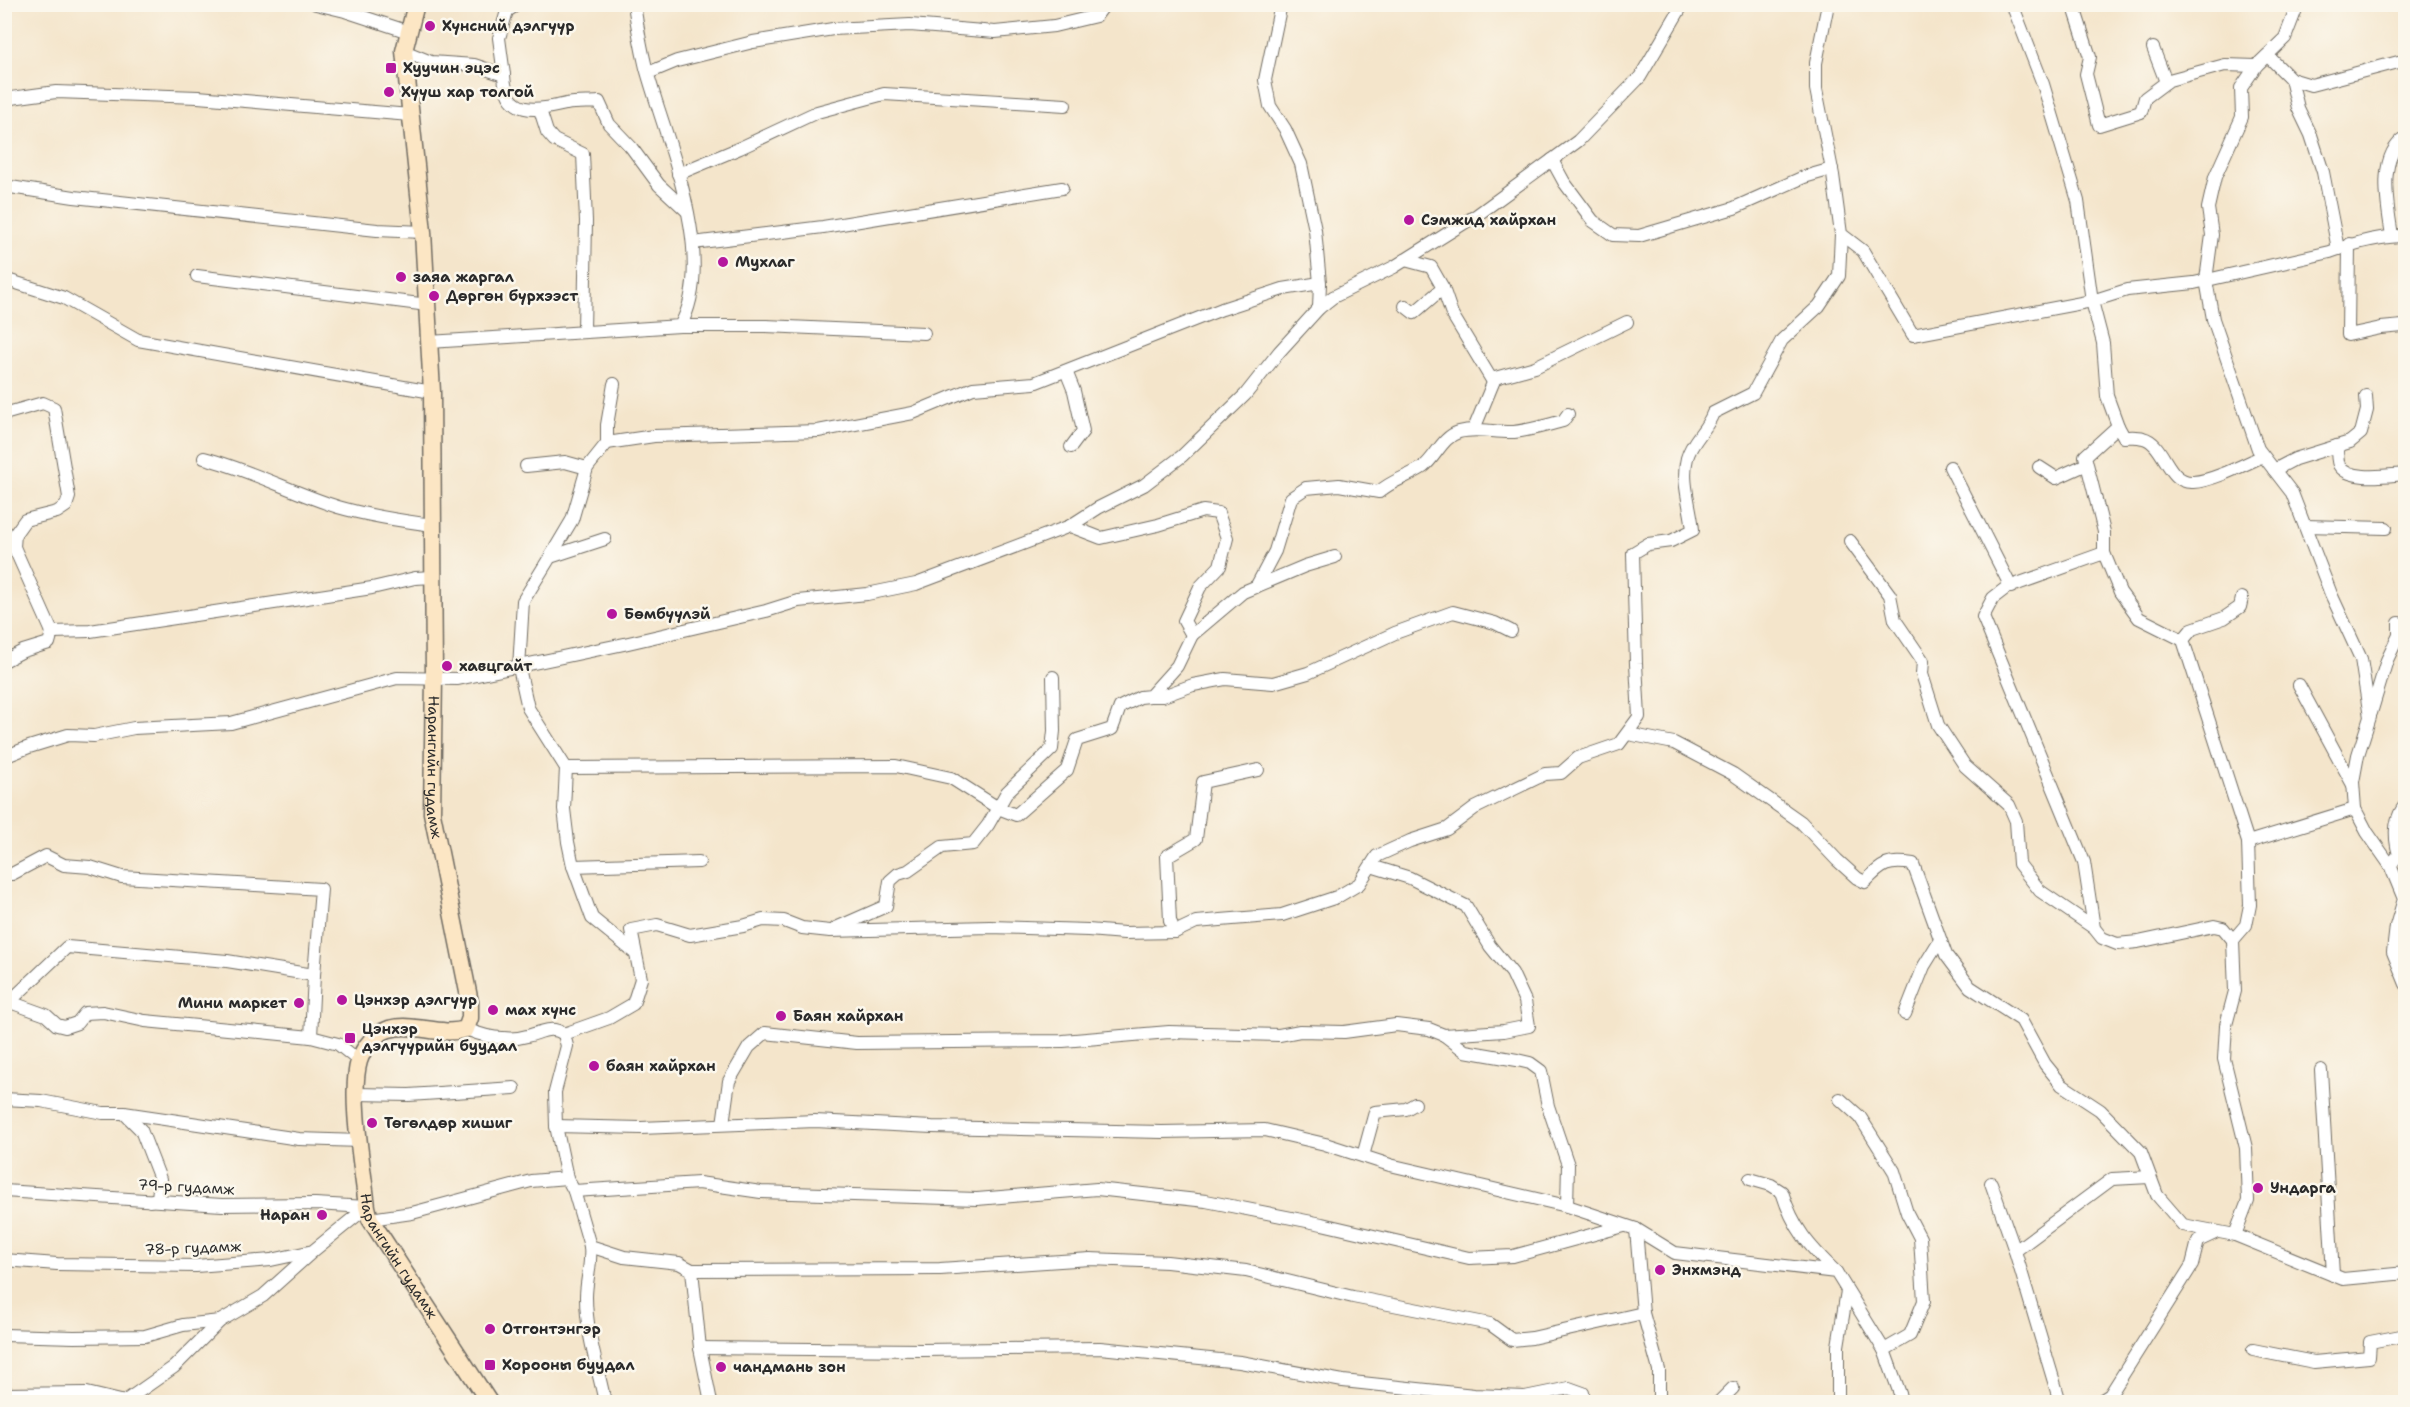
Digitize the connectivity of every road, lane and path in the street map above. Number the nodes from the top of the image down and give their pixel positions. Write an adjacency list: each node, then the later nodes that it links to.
1 (316, 4): 12 (street)
2 (416, 4): 12 (main road, Нарангийн гудамж)
3 (518, 4): 19 (street)
4 (1105, 4): 18 (street)
5 (1281, 4): 43 (street)
6 (1683, 4): 27 (street)
7 (1828, 4): 28 (street)
8 (2012, 4): 45 (street)
9 (2073, 4): 21 (street)
10 (2298, 4): 15 (street)
11 (636, 5): 18 (street)
12 (409, 32): 14 (main road, Нарангийн гудамж)
13 (2153, 48): 21 (street)
14 (404, 51): 19 (street); 25 (main road, Нарангийн гудамж)
15 (2268, 56): 17 (street); 20 (street)
16 (2406, 60): 20 (street)
17 (2256, 66): 21 (street); 42 (street)
18 (648, 73): 29 (street)
19 (504, 75): 24 (street)
20 (2291, 79): 38 (street)
21 (2166, 82)
22 (4, 99): 25 (street)
23 (1065, 105): 29 (street)
24 (540, 110): 32 (street); 52 (street)
25 (410, 115): 33 (main road, Нарангийн гудамж)
26 (2406, 137): 35 (street)
27 (1552, 160): 28 (street); 39 (street)
28 (1832, 169): 34 (street)
29 (678, 174): 32 (street)
30 (4, 186): 33 (street)
31 (1062, 188): 37 (street)
32 (686, 210): 37 (street)
33 (423, 232): 46 (main road, Нарангийн гудамж)
34 (1841, 234): 45 (street); 103 (street)
35 (2392, 236): 36 (street); 38 (street)
36 (2406, 236)
37 (693, 243): 50 (street)
38 (2344, 247): 42 (street); 51 (street)
39 (1405, 260): 44 (street); 48 (street)
40 (197, 276): 46 (street)
41 (4, 279): 58 (street)
42 (2206, 280): 45 (street); 67 (street)
43 (1320, 283): 48 (street); 55 (street)
44 (1443, 288): 47 (street); 56 (street)
45 (2092, 301): 62 (street)
46 (428, 305): 54 (main road, Нарангийн гудамж)
47 (1405, 306)
48 (1319, 308): 77 (street)
49 (1627, 322): 56 (street)
50 (680, 326): 52 (street); 53 (street)
51 (2403, 326)
52 (584, 331): 54 (street)
53 (924, 333)
54 (429, 342): 58 (main road, Нарангийн гудамж)
55 (1066, 371): 64 (street); 66 (street)
56 (1493, 382): 63 (street)
57 (614, 384): 64 (street)
58 (432, 392): 76 (main road, Нарангийн гудамж)
59 (2366, 396): 65 (street)
60 (4, 414): 83 (street)
61 (1568, 414): 63 (street)
62 (2118, 426): 67 (street); 69 (street)
63 (1473, 429): 89 (street)
64 (607, 443): 73 (street)
65 (2337, 446): 74 (street); 75 (street)
66 (1071, 447)
67 (2263, 456): 74 (street)
68 (204, 458): 76 (street)
69 (2087, 464): 72 (street); 84 (street)
70 (526, 466): 73 (street)
71 (1950, 467): 88 (street)
72 (2039, 467)
73 (586, 468): 85 (street)
74 (2274, 470): 78 (street)
75 (2406, 474)
76 (433, 525): 87 (main road, Нарангийн гудамж)
77 (1070, 526): 94 (street); 97 (street)
78 (2305, 526): 79 (street); 102 (street)
79 (2386, 528)
80 (4, 537): 83 (street)
81 (605, 539): 85 (street)
82 (1850, 541): 117 (street)
83 (14, 547): 93 (street)
84 (2104, 553): 88 (street); 95 (street)
85 (550, 557): 97 (street)
86 (1335, 557): 89 (street)
87 (434, 577): 93 (street); 98 (main road, Нарангийн гудамж)
88 (2011, 586): 117 (street)
89 (1256, 587): 94 (street)
90 (2242, 598): 95 (street)
91 (2399, 622): 102 (street)
92 (1511, 631): 101 (street)
93 (52, 632): 96 (street)
94 (1192, 635): 101 (street)
95 (2183, 640): 111 (street)
96 (4, 661)
97 (519, 668): 98 (street); 105 (street)
98 (434, 678): 104 (street); 128 (main road, Нарангийн гудамж)
99 (1053, 678): 109 (street)
100 (2299, 685): 107 (street)
101 (1150, 696): 109 (street)
102 (2370, 717): 107 (street)
103 (1628, 734): 115 (street); 120 (street)
104 (4, 757)
105 (566, 768): 109 (street); 114 (street)
106 (1258, 770): 119 (street)
107 (2353, 785): 110 (street)
108 (2406, 804): 112 (street)
109 (998, 808): 118 (street)
110 (2355, 809): 111 (street); 112 (street)
111 (2248, 842): 121 (street)
112 (2398, 858): 123 (street)
113 (699, 862): 114 (street)
114 (573, 866): 122 (street)
115 (1371, 866): 119 (street); 130 (street)
116 (12, 874): 124 (street)
117 (2094, 928): 121 (street)
118 (830, 931): 119 (street); 122 (street)
119 (1175, 932)
120 (1940, 940): 127 (street); 144 (street)
121 (2233, 940): 155 (street)
122 (635, 953): 129 (street)
123 (2402, 953): 125 (street)
124 (314, 975): 126 (street); 131 (street)
125 (2406, 984)
126 (6, 1002): 131 (street)
127 (1905, 1014)
128 (466, 1029): 129 (street); 132 (main road, Нарангийн гудамж)
129 (564, 1035): 141 (street)
130 (1444, 1035): 140 (street); 151 (street)
131 (311, 1037): 132 (street)
132 (359, 1061): 135 (main road, Нарангийн гудамж)
133 (2321, 1070): 163 (street)
134 (513, 1088): 135 (street)
135 (356, 1094): 142 (main road, Нарангийн гудамж)
136 (4, 1099): 139 (street)
137 (1840, 1099): 170 (street)
138 (1415, 1104): 143 (street)
139 (124, 1113): 142 (street); 150 (street)
140 (723, 1124): 141 (street); 143 (street)
141 (556, 1126): 145 (street)
142 (360, 1141): 152 (main road, Нарангийн гудамж)
143 (1363, 1156): 151 (street)
144 (2150, 1177): 154 (street); 158 (street)
145 (567, 1178): 149 (street); 152 (street, 79-р гудамж)
146 (1750, 1179): 161 (street)
147 (1991, 1183): 158 (street)
148 (4, 1191): 150 (street, 79-р гудамж)
149 (574, 1191): 153 (street); 156 (street)
150 (150, 1201): 152 (street, 79-р гудамж)
151 (1567, 1206): 153 (street)
152 (368, 1213): 157 (street, 78-р гудамж); 175 (main road, Нарангийн гудамж)
153 (1630, 1228): 161 (street); 165 (street)
154 (2217, 1232): 155 (street); 184 (street)
155 (2235, 1235): 163 (street)
156 (590, 1246): 160 (street); 176 (street)
157 (313, 1251): 159 (street, 78-р гудамж); 166 (street)
158 (2015, 1251): 183 (street)
159 (4, 1260)
160 (692, 1270): 165 (street); 169 (street)
161 (1836, 1272): 164 (street)
162 (2406, 1273): 163 (street)
163 (2333, 1275)
164 (1847, 1291): 170 (street); 181 (street)
165 (1644, 1314): 179 (street)
166 (220, 1321): 167 (street); 174 (street)
167 (4, 1335)
168 (2406, 1335): 171 (street)
169 (700, 1348): 177 (street); 178 (street)
170 (1884, 1350): 182 (street)
171 (2253, 1350)
172 (1733, 1388): 180 (street)
173 (4, 1394): 174 (street)
174 (125, 1402)
175 (489, 1402)
176 (605, 1402)
177 (711, 1402)
178 (1584, 1402)
179 (1660, 1402)
180 (1719, 1402)
181 (1838, 1402)
182 (1903, 1402)
183 (2060, 1402)
184 (2099, 1402)

